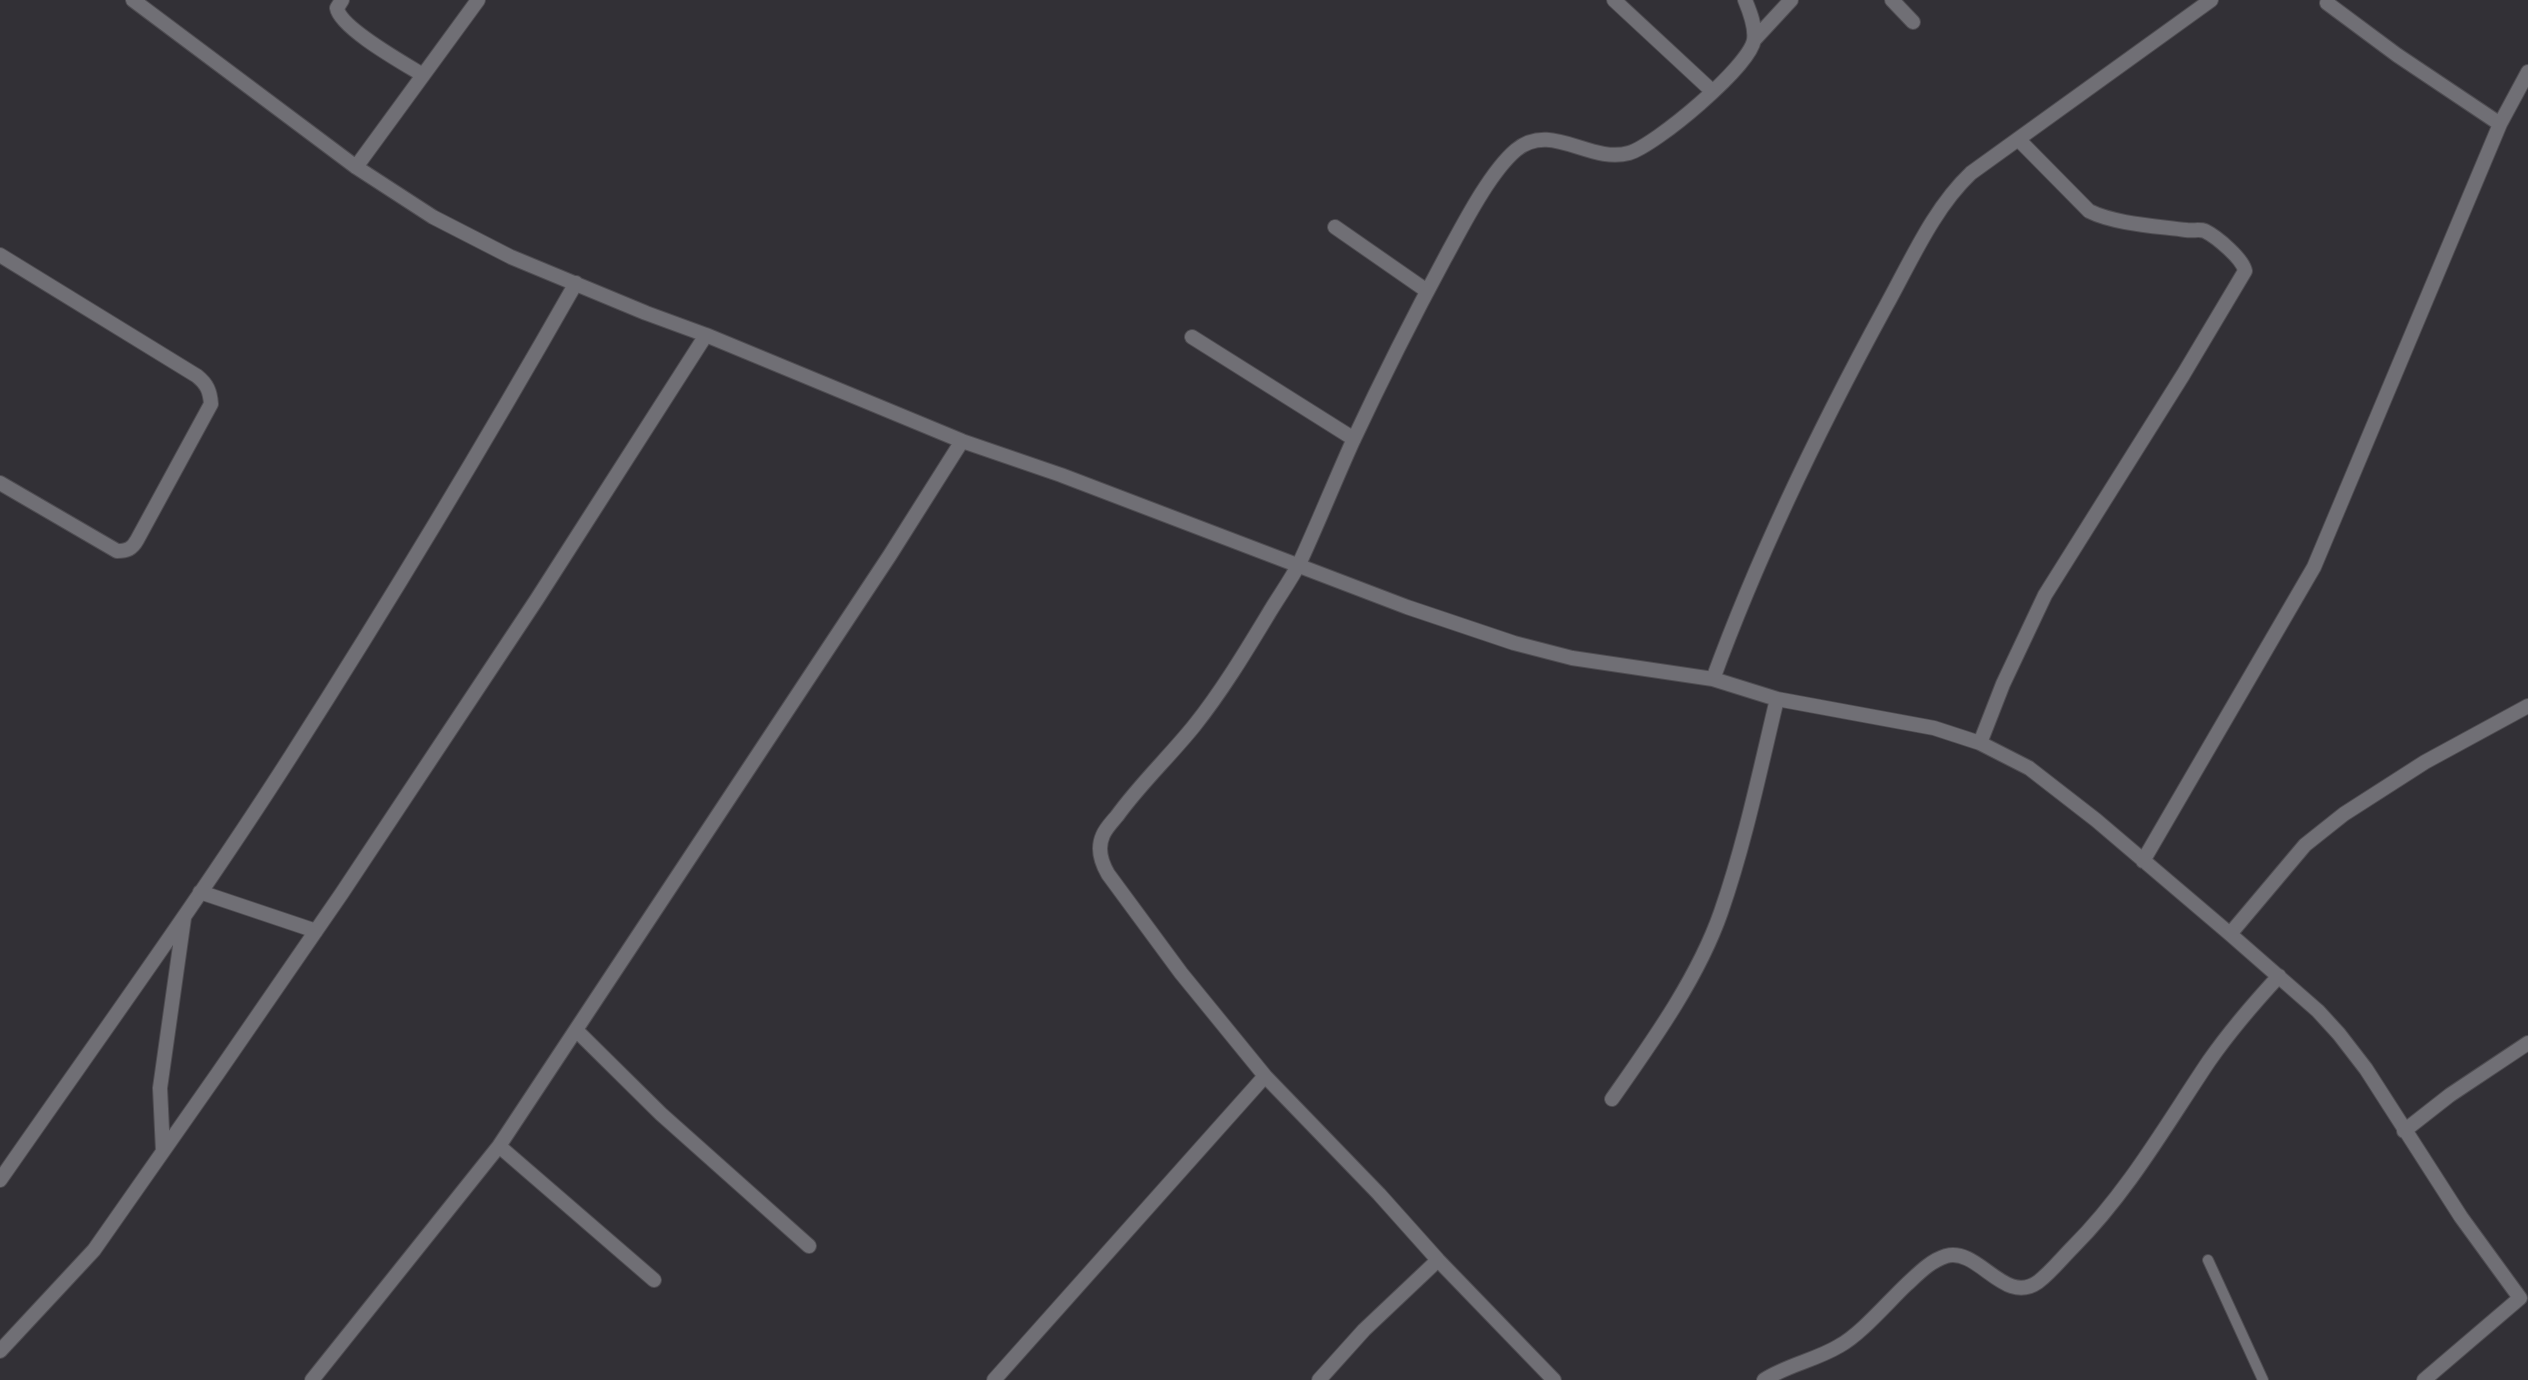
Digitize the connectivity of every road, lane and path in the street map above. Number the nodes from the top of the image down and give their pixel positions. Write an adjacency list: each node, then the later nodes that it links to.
1 (133, 0): 17 (street)
2 (342, 0): 13 (street)
3 (478, 0): 13 (street)
4 (1614, 0): 14 (street)
5 (1745, 0): 11 (street)
6 (1791, 0): 11 (street)
7 (1892, 0): 10 (street)
8 (2210, 0): 16 (street)
9 (2326, 3): 15 (street)
10 (1913, 22)
11 (1754, 40): 14 (street)
12 (2528, 72): 15 (street)
13 (423, 75): 17 (street)
14 (1712, 92): 21 (street)
15 (2500, 124): 32 (street)
16 (2018, 139): 28 (street); 31 (street)
17 (356, 167): 20 (street)
18 (1335, 227): 21 (street)
19 (0, 255): 26 (street)
20 (576, 283): 22 (street); 33 (street)
21 (1427, 292): 24 (street)
22 (706, 335): 25 (street); 35 (street)
23 (1192, 337): 24 (street)
24 (1354, 438): 27 (street)
25 (962, 440): 27 (street); 38 (street)
26 (0, 483)
27 (1299, 565): 28 (street); 40 (street)
28 (1713, 680): 29 (street)
29 (1777, 699): 31 (street); 41 (street)
30 (2528, 706): 36 (street)
31 (1980, 743): 32 (street)
32 (2143, 860): 36 (street)
33 (200, 892): 34 (street); 35 (street)
34 (184, 915): 44 (street); 45 (street)
35 (316, 931): 44 (street)
36 (2230, 934): 37 (street)
37 (2279, 976): 42 (street); 56 (street)
38 (576, 1030): 43 (street); 46 (street)
39 (2528, 1043): 42 (street)
40 (1264, 1076): 47 (street); 53 (street)
41 (1612, 1099)
42 (2404, 1131): 50 (street)
43 (499, 1146): 49 (street); 52 (street)
44 (163, 1151): 51 (street)
45 (0, 1180)
46 (809, 1246)
47 (1438, 1260): 54 (street); 55 (street)
48 (2208, 1260): 57 (lane)
49 (654, 1280)
50 (2524, 1301): 58 (street)
51 (0, 1350)
52 (312, 1380)
53 (994, 1380)
54 (1319, 1380)
55 (1554, 1380)
56 (1764, 1380)
57 (2263, 1380)
58 (2424, 1380)

